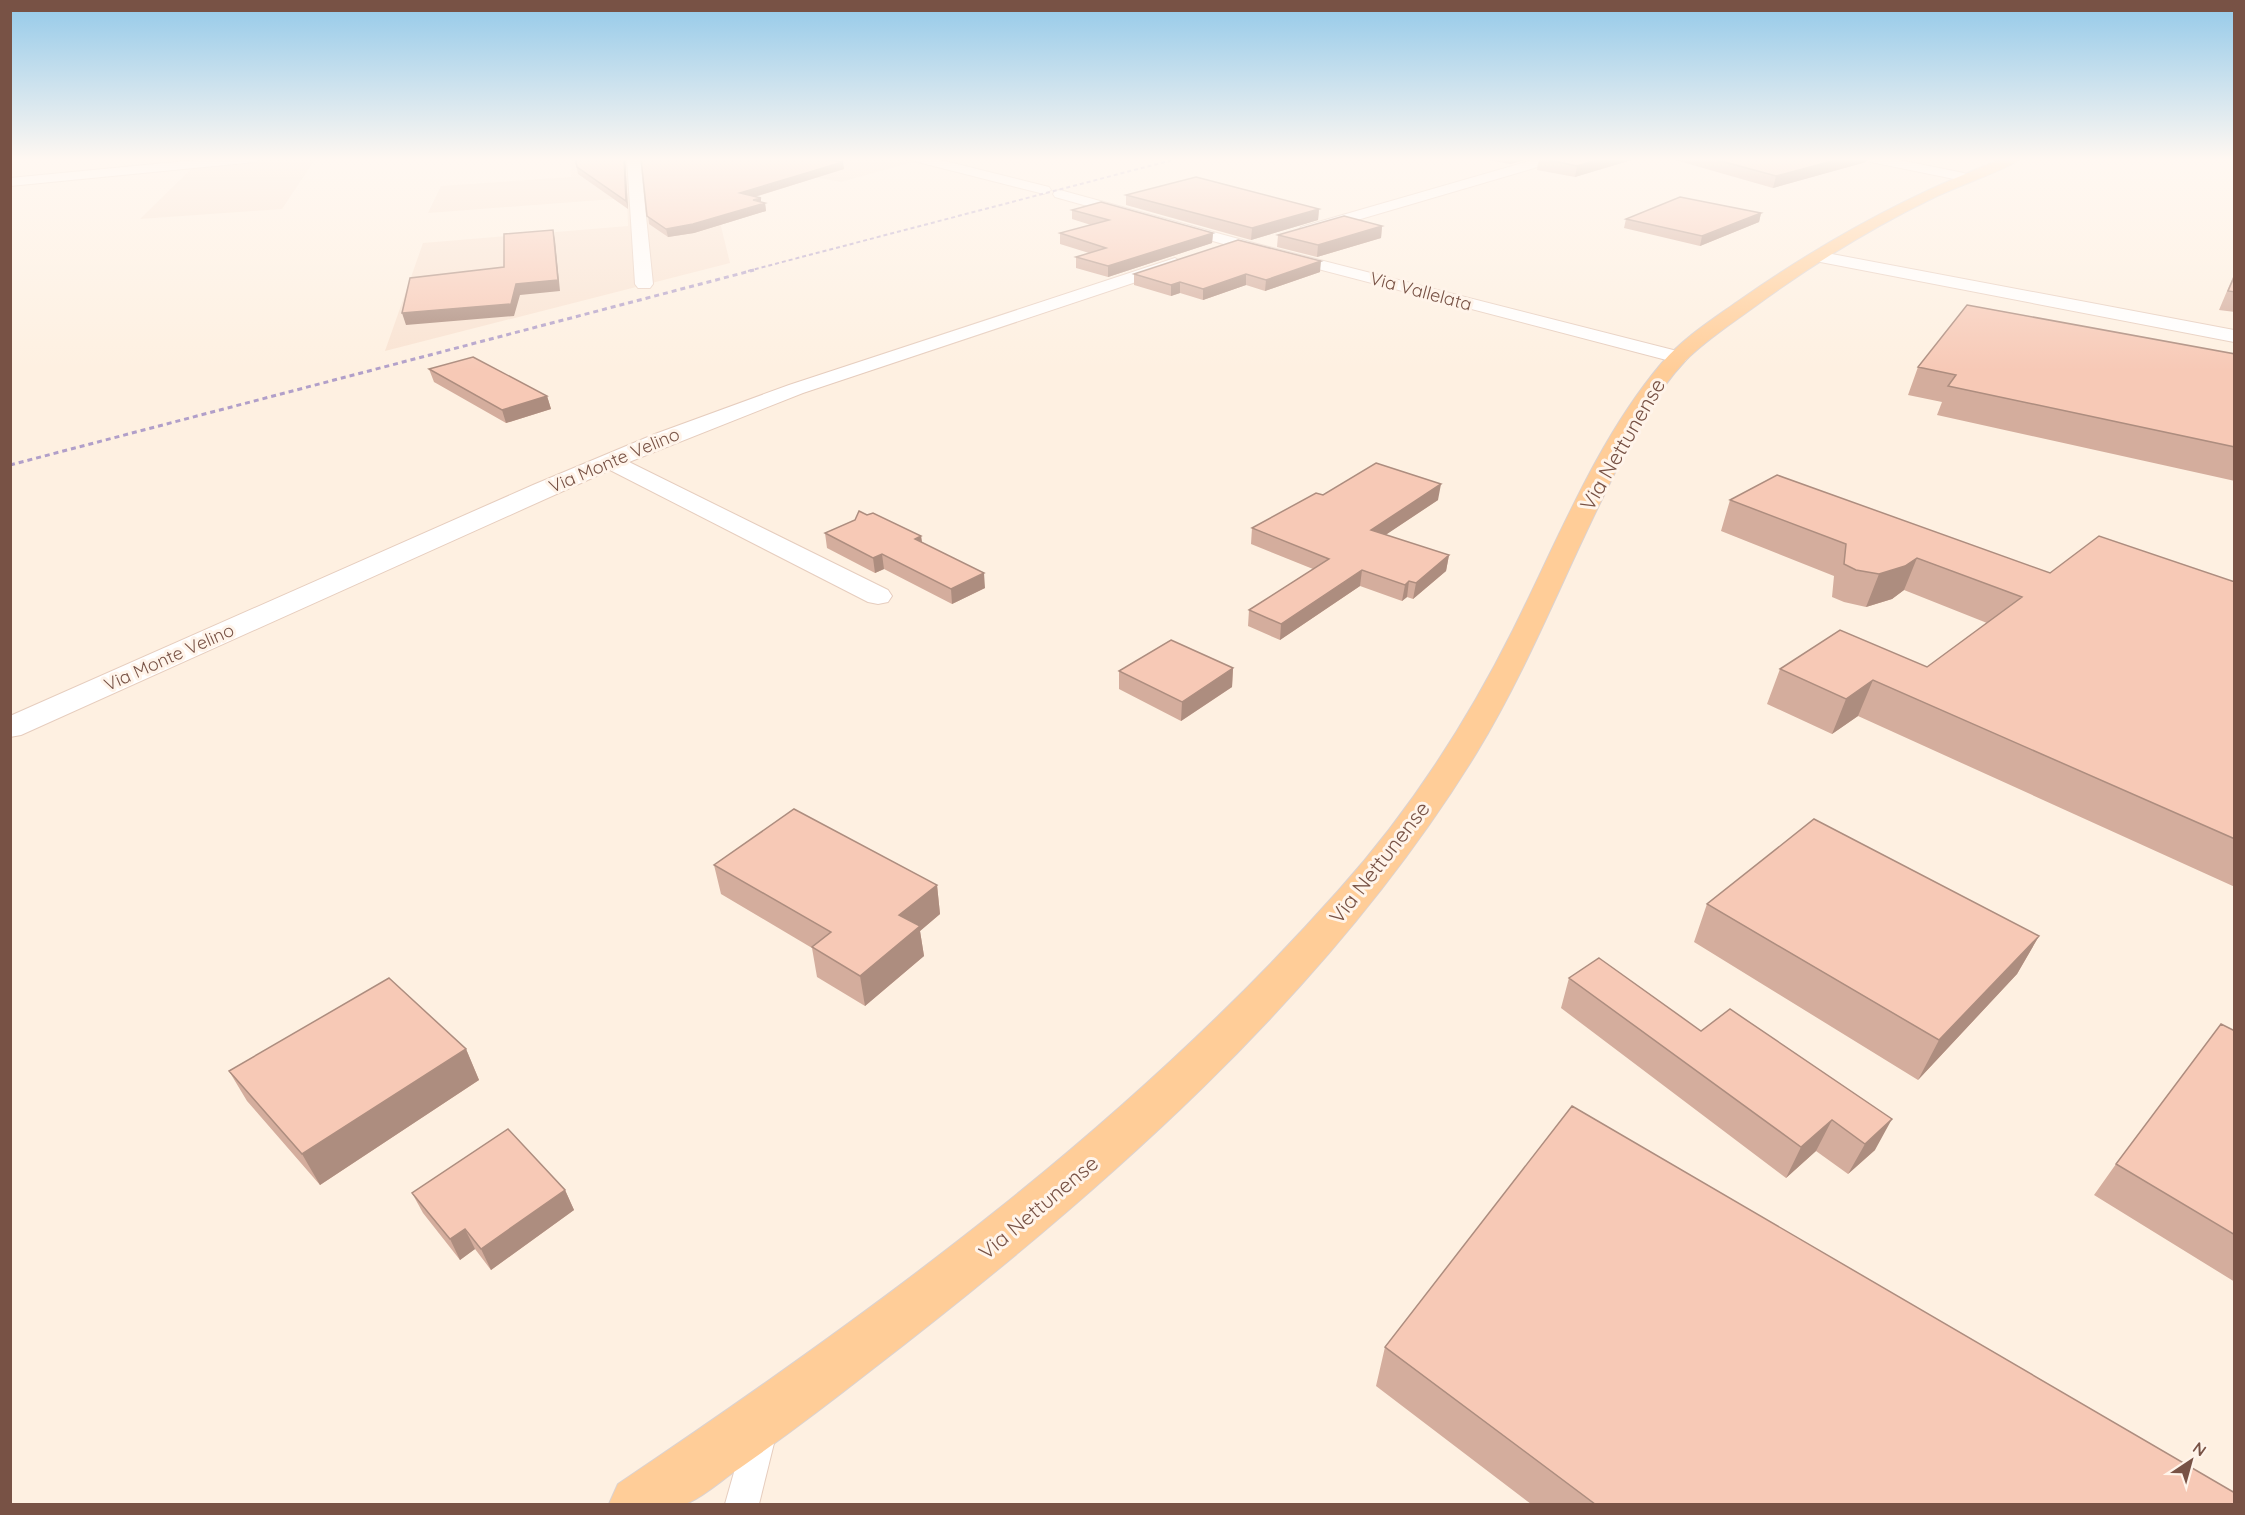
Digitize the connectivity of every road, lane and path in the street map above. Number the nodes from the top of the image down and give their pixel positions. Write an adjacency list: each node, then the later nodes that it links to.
1 (639, 229): 9 (street)
2 (1185, 229): 7 (street, Via Vallelata)
3 (1314, 229): 5 (street)
4 (1862, 229): 8 (main road, Via Nettunense)
5 (1296, 234)
6 (1273, 240): 7 (street, Via Monte Velino)
7 (1244, 245): 11 (street, Via Vallelata); 12 (street, Via Monte Velino)
8 (1816, 256): 10 (street); 11 (main road, Via Nettunense)
9 (644, 284)
10 (2235, 336)
11 (1678, 357): 15 (main road, Via Nettunense)
12 (610, 461): 13 (street); 14 (street, Via Monte Velino)
13 (878, 596)
14 (10, 728)
15 (763, 1420): 16 (main road, Via Nettunense); 17 (lane)
16 (638, 1504)
17 (742, 1504)

